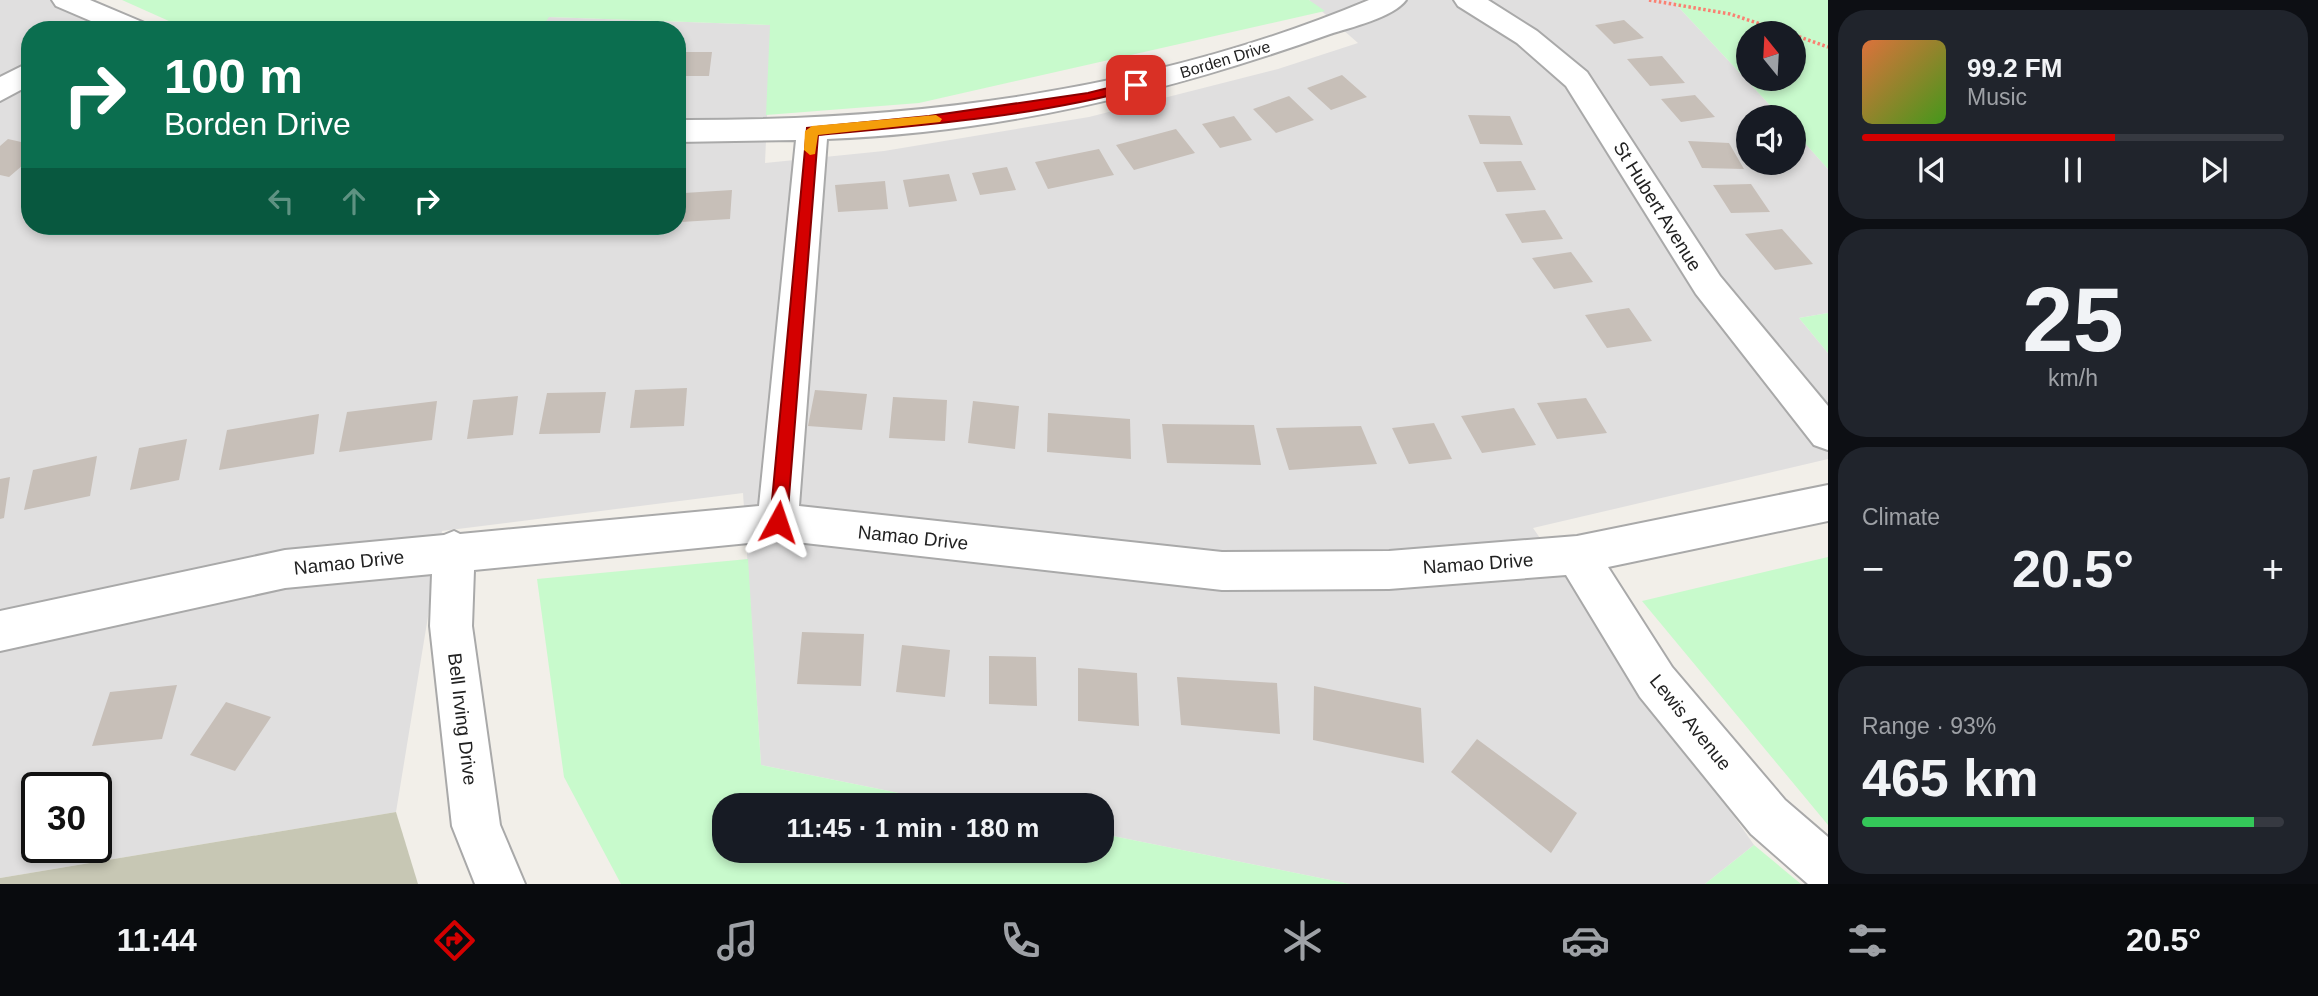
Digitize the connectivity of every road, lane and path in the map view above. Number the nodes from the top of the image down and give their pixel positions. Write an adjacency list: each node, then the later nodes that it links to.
1 (66, 0): 5 (street)
2 (1392, 0): 12 (street, Borden Drive)
3 (1468, 0): 13 (street, St Hubert Avenue)
4 (1649, 0): 6 (path)
5 (93, 21)
6 (1751, 21)
7 (1806, 39): 8 (path)
8 (1828, 47)
9 (21, 77): 10 (street)
10 (0, 91)
11 (686, 131): 12 (street, Borden Drive)
12 (812, 131): 15 (street)
13 (1828, 434)
14 (1828, 503): 17 (street, Namao Drive)
15 (778, 522): 16 (street, Namao Drive); 17 (street, Namao Drive)
16 (454, 550): 18 (street, Namao Drive); 20 (street, Bell Irving Drive)
17 (1577, 555): 19 (street, Lewis Avenue)
18 (0, 631)
19 (1828, 869)
20 (500, 884)

